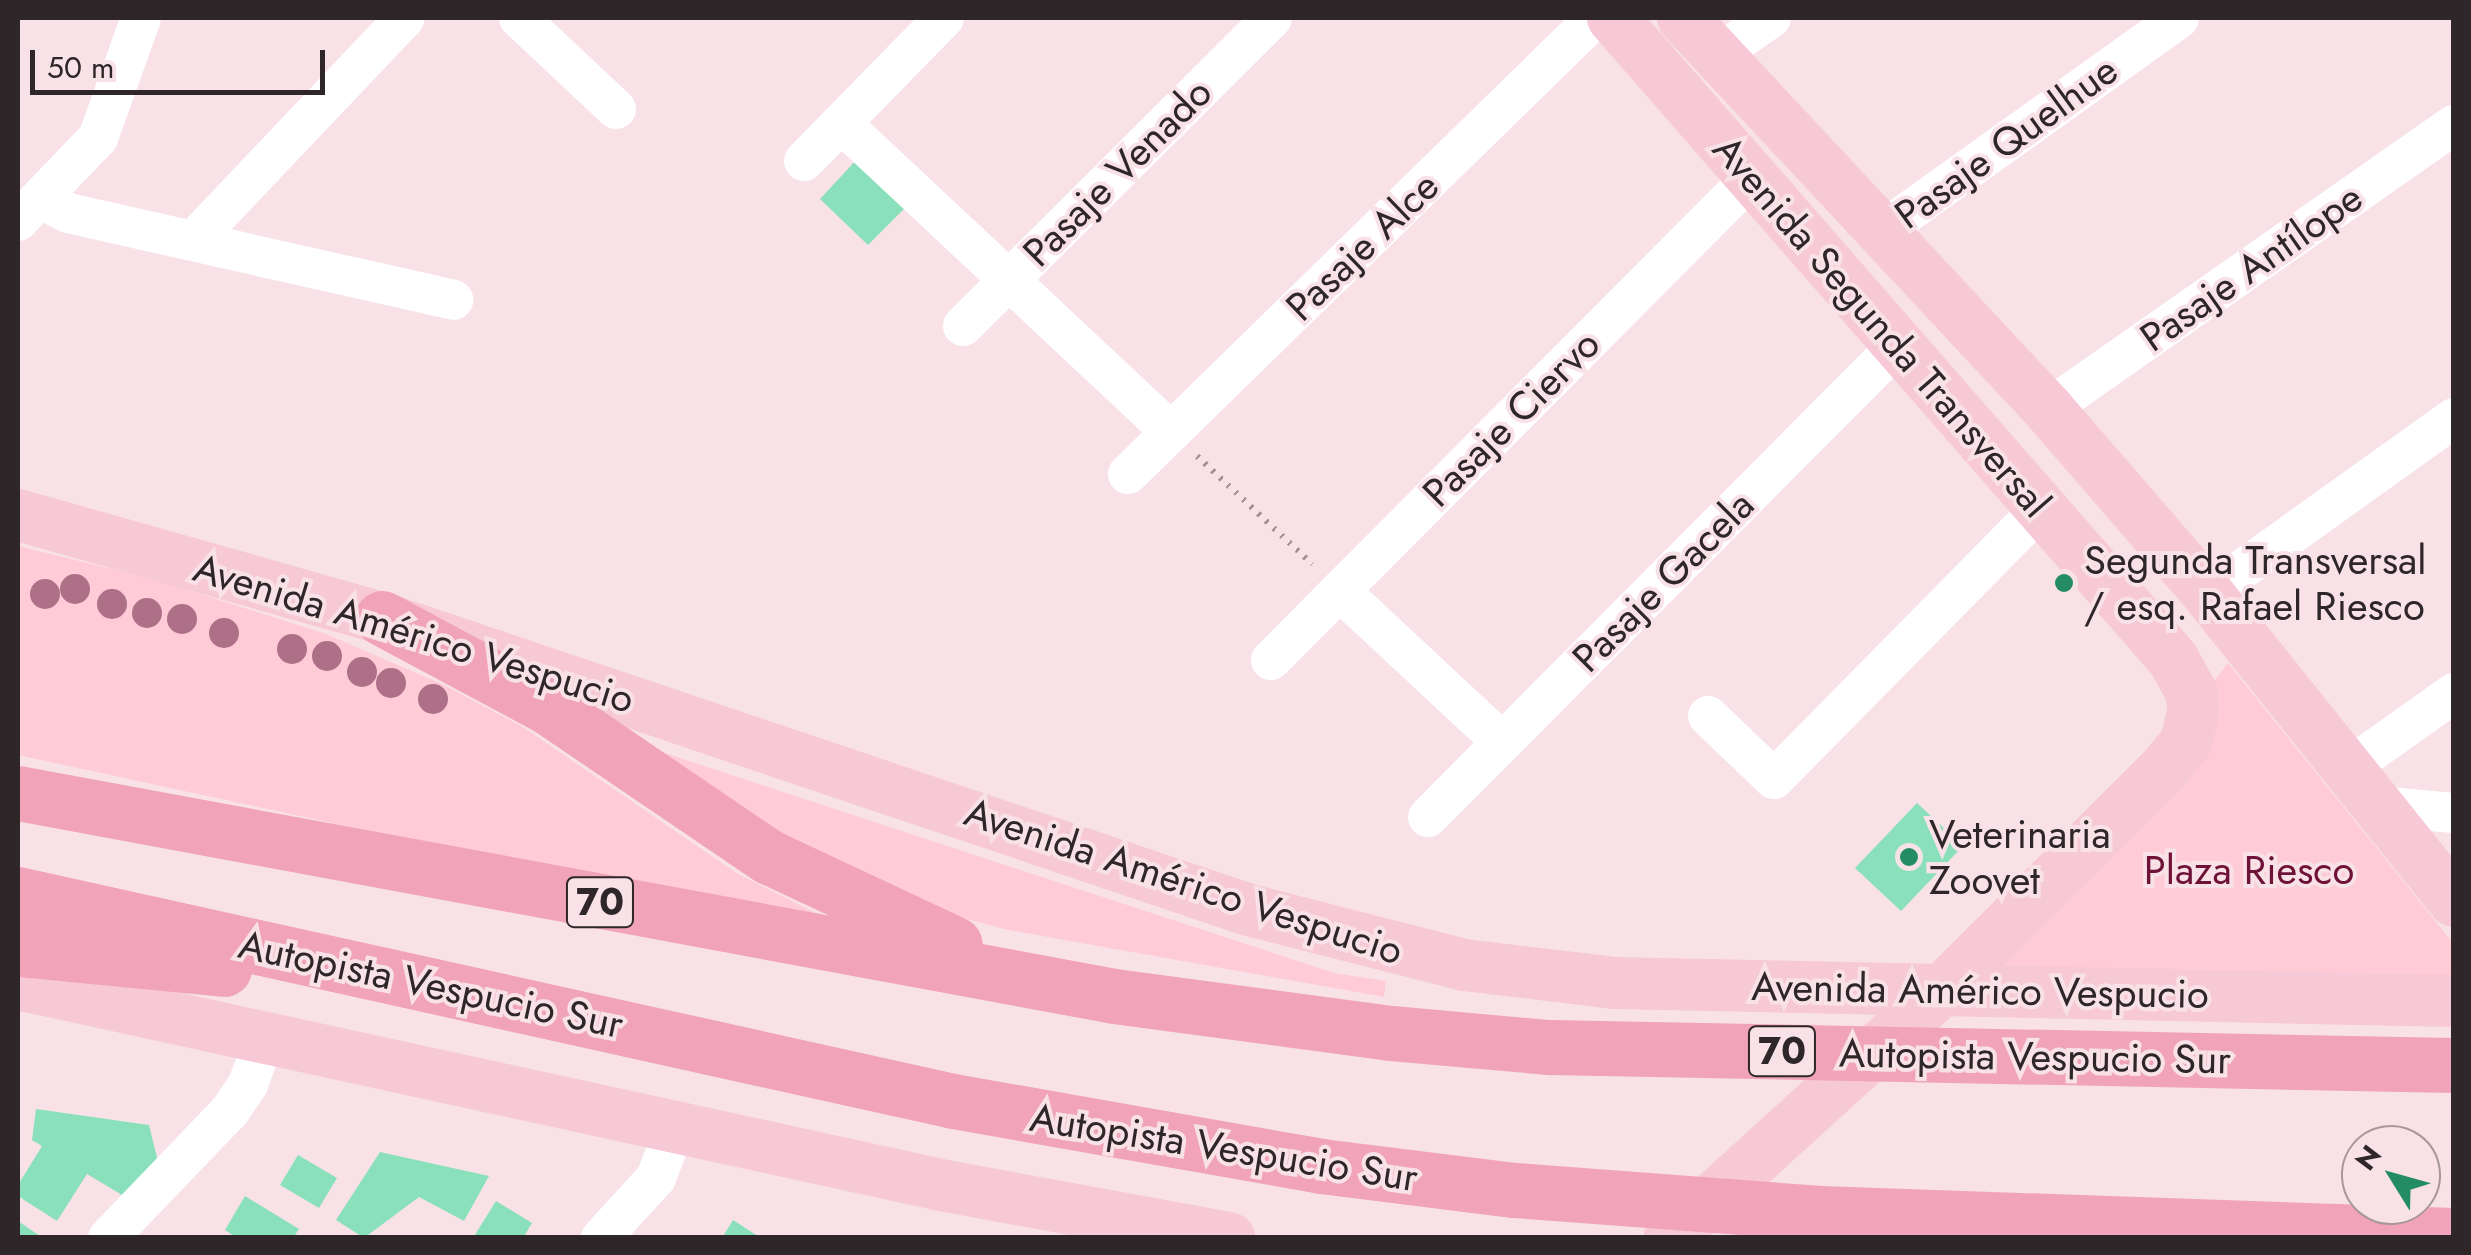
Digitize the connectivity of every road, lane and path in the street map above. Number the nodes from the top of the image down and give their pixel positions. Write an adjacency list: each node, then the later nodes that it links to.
1 (141, 18): 16 (street)
2 (406, 18): 18 (street)
3 (519, 18): 11 (street)
4 (944, 18): 12 (street)
5 (1272, 18): 19 (street, Pasaje Venado)
6 (1596, 18): 25 (street, Pasaje Alce)
7 (1613, 18): 15 (main road, Avenida Segunda Transversal)
8 (1771, 18): 10 (street)
9 (2179, 18): 17 (street, Pasaje Quelhue)
10 (1700, 36): 17 (main road, Avenida Segunda Transversal)
11 (616, 109)
12 (841, 123): 14 (street); 19 (street)
13 (2454, 125): 23 (street, Pasaje Antílope)
14 (804, 162)
15 (1752, 177): 22 (main road, Avenida Segunda Transversal); 29 (street, Pasaje Ciervo)
16 (29, 210): 18 (street)
17 (1882, 231): 23 (main road, Avenida Segunda Transversal)
18 (194, 240): 20 (street)
19 (1010, 280): 21 (street, Pasaje Venado); 25 (street)
20 (453, 300)
21 (963, 326)
22 (1898, 345): 27 (main road, Avenida Segunda Transversal); 35 (street, Pasaje Gacela)
23 (2048, 410): 30 (main road, Avenida Segunda Transversal)
24 (2454, 418): 30 (street)
25 (1171, 432): 26 (street, Pasaje Alce); 29 (path)
26 (1128, 474)
27 (2041, 508): 34 (street); 46 (main road, Avenida Segunda Transversal)
28 (18, 516): 31 (main road, Avenida Américo Vespucio)
29 (1340, 590): 32 (street, Pasaje Ciervo); 35 (street)
30 (2208, 594): 36 (main road, Avenida Segunda Transversal)
31 (382, 618): 45 (highway); 46 (main road, Avenida Américo Vespucio)
32 (1271, 660)
33 (2454, 693): 36 (street)
34 (1708, 716)
35 (1502, 742): 39 (street, Pasaje Gacela)
36 (2362, 787): 38 (street); 41 (main road, Avenida Segunda Transversal)
37 (18, 793): 45 (highway, Autopista Vespucio Sur / 70)
38 (2454, 813)
39 (1428, 817)
40 (18, 894): 44 (highway, Autopista Vespucio Sur)
41 (2454, 901)
42 (18, 949): 44 (highway)
43 (18, 984): 48 (main road)
44 (478, 992): 53 (highway, Autopista Vespucio Sur)
45 (1114, 996): 49 (highway, Autopista Vespucio Sur / 70)
46 (1929, 1001): 47 (main road, Avenida Américo Vespucio); 51 (main road, Avenida Segunda Transversal)
47 (2454, 1001)
48 (266, 1034): 50 (main road); 55 (street)
49 (2454, 1064)
50 (676, 1124): 52 (main road); 56 (street)
51 (1740, 1173): 54 (main road, Avenida Segunda Transversal); 58 (main road)
52 (1098, 1228): 57 (main road)
53 (2454, 1234)
54 (1669, 1237)
55 (108, 1238)
56 (601, 1238)
57 (1229, 1238)
58 (1742, 1238)

